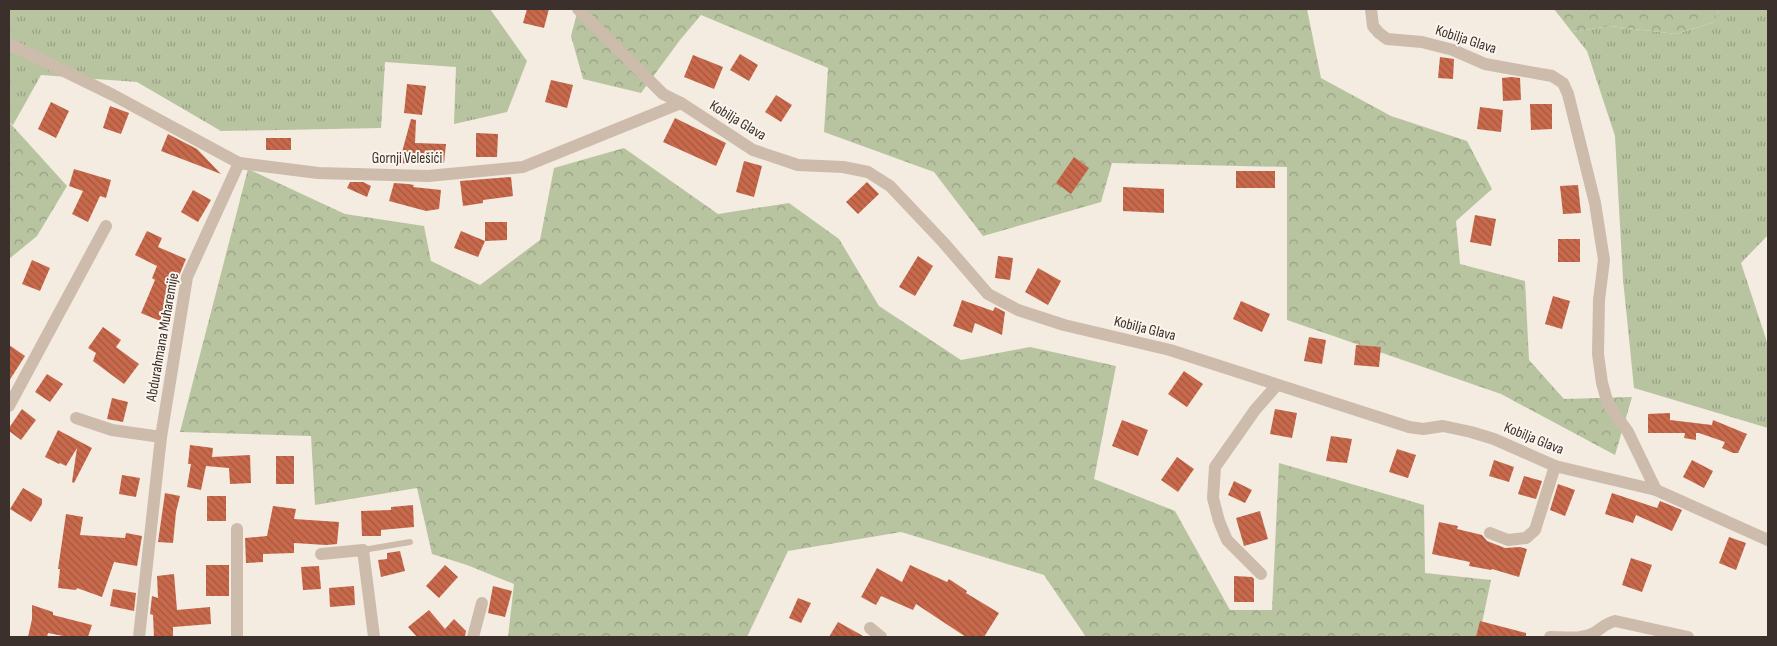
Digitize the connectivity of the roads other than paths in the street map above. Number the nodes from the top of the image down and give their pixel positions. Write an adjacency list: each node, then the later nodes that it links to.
1 (578, 9): 4 (street)
2 (1371, 9): 12 (street, Kobilja Glava)
3 (9, 44): 5 (street, Gornji Velešići)
4 (681, 103): 5 (street, Gornji Velešići); 7 (street, Kobilja Glava)
5 (239, 163): 10 (street, Abdurahmana Muharemije)
6 (106, 226): 8 (street)
7 (1276, 386): 11 (street, Kobilja Glava); 19 (street)
8 (9, 406)
9 (76, 418): 10 (street)
10 (161, 437): 22 (street, Abdurahmana Muharemije)
11 (1555, 466): 12 (street, Kobilja Glava); 14 (street)
12 (1656, 490): 15 (street, Kobilja Glava)
13 (237, 529): 23 (street)
14 (1490, 534)
15 (1768, 540)
16 (410, 542): 17 (lane)
17 (363, 550): 18 (street); 24 (street)
18 (321, 554)
19 (1260, 574)
20 (482, 603): 25 (street)
21 (870, 628): 26 (street)
22 (139, 637)
23 (237, 637)
24 (374, 637)
25 (473, 637)
26 (881, 637)
27 (1550, 637): 28 (street)
28 (1688, 637)

